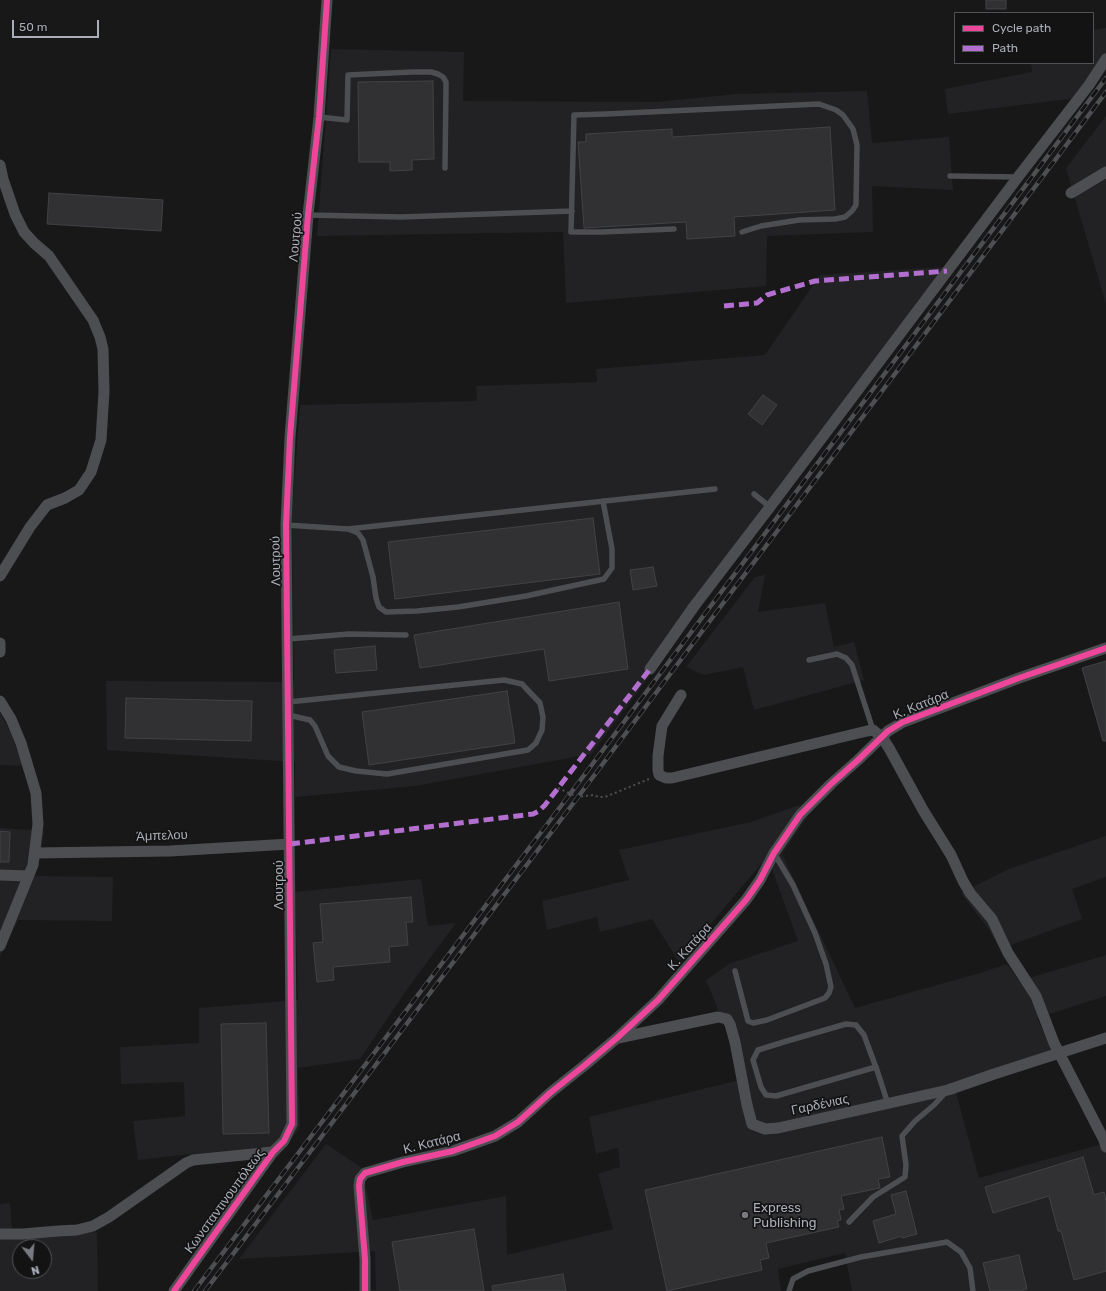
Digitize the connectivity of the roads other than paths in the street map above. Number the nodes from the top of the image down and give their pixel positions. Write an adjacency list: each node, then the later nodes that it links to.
1 (327, 0): 3 (street, Λουτρού)
2 (1106, 59): 8 (street)
3 (318, 117): 5 (lane); 11 (street, Λουτρού)
4 (0, 165): 20 (street)
5 (446, 168)
6 (1106, 172): 9 (street)
7 (950, 176): 8 (lane)
8 (1018, 177): 17 (street)
9 (1070, 192)
10 (572, 211): 11 (lane); 12 (lane); 13 (lane)
11 (308, 215): 18 (street, Λουτρού)
12 (674, 229)
13 (742, 232)
14 (715, 489): 16 (lane)
15 (754, 494): 17 (lane)
16 (603, 501): 19 (lane); 19 (lane)
17 (770, 507): 27 (street)
18 (286, 525): 19 (lane); 22 (street, Λουτρού)
19 (348, 529)
20 (0, 576)
21 (406, 635): 22 (lane)
22 (288, 639): 30 (street, Λουτρού)
23 (0, 643): 25 (street)
24 (1106, 648): 32 (street, Κ. Κατάρα)
25 (0, 652)
26 (809, 660): 32 (lane)
27 (650, 669)
28 (681, 695): 32 (street)
29 (0, 701): 34 (street)
30 (288, 702): 31 (street, Λουτρού); 31 (lane)
31 (288, 715): 33 (street, Λουτρού)
32 (877, 734): 35 (street, Κ. Κατάρα); 42 (street)
33 (290, 844): 34 (street, Άμπελου); 46 (street, Λουτρού)
34 (35, 852): 37 (street)
35 (774, 852): 39 (lane); 40 (street, Κ. Κατάρα)
36 (0, 876): 37 (street)
37 (28, 876): 38 (street)
38 (0, 946)
39 (735, 971)
40 (617, 1038): 45 (street, Γαρδένιας); 52 (street, Κ. Κατάρα)
41 (1106, 1038): 42 (street, Γαρδένιας)
42 (1059, 1053): 44 (street, Γαρδένιας); 47 (street)
43 (876, 1067): 43 (lane); 45 (lane)
44 (948, 1090): 45 (street, Γαρδένιας); 49 (lane)
45 (888, 1104)
46 (292, 1124): 48 (street, Κωνσταντινουπόλεως)
47 (1106, 1147)
48 (273, 1152): 50 (street); 51 (street, Κωνσταντινουπόλεως)
49 (849, 1222)
50 (0, 1234)
51 (174, 1291)
52 (365, 1291)
53 (789, 1291): 54 (lane)
54 (973, 1291)

